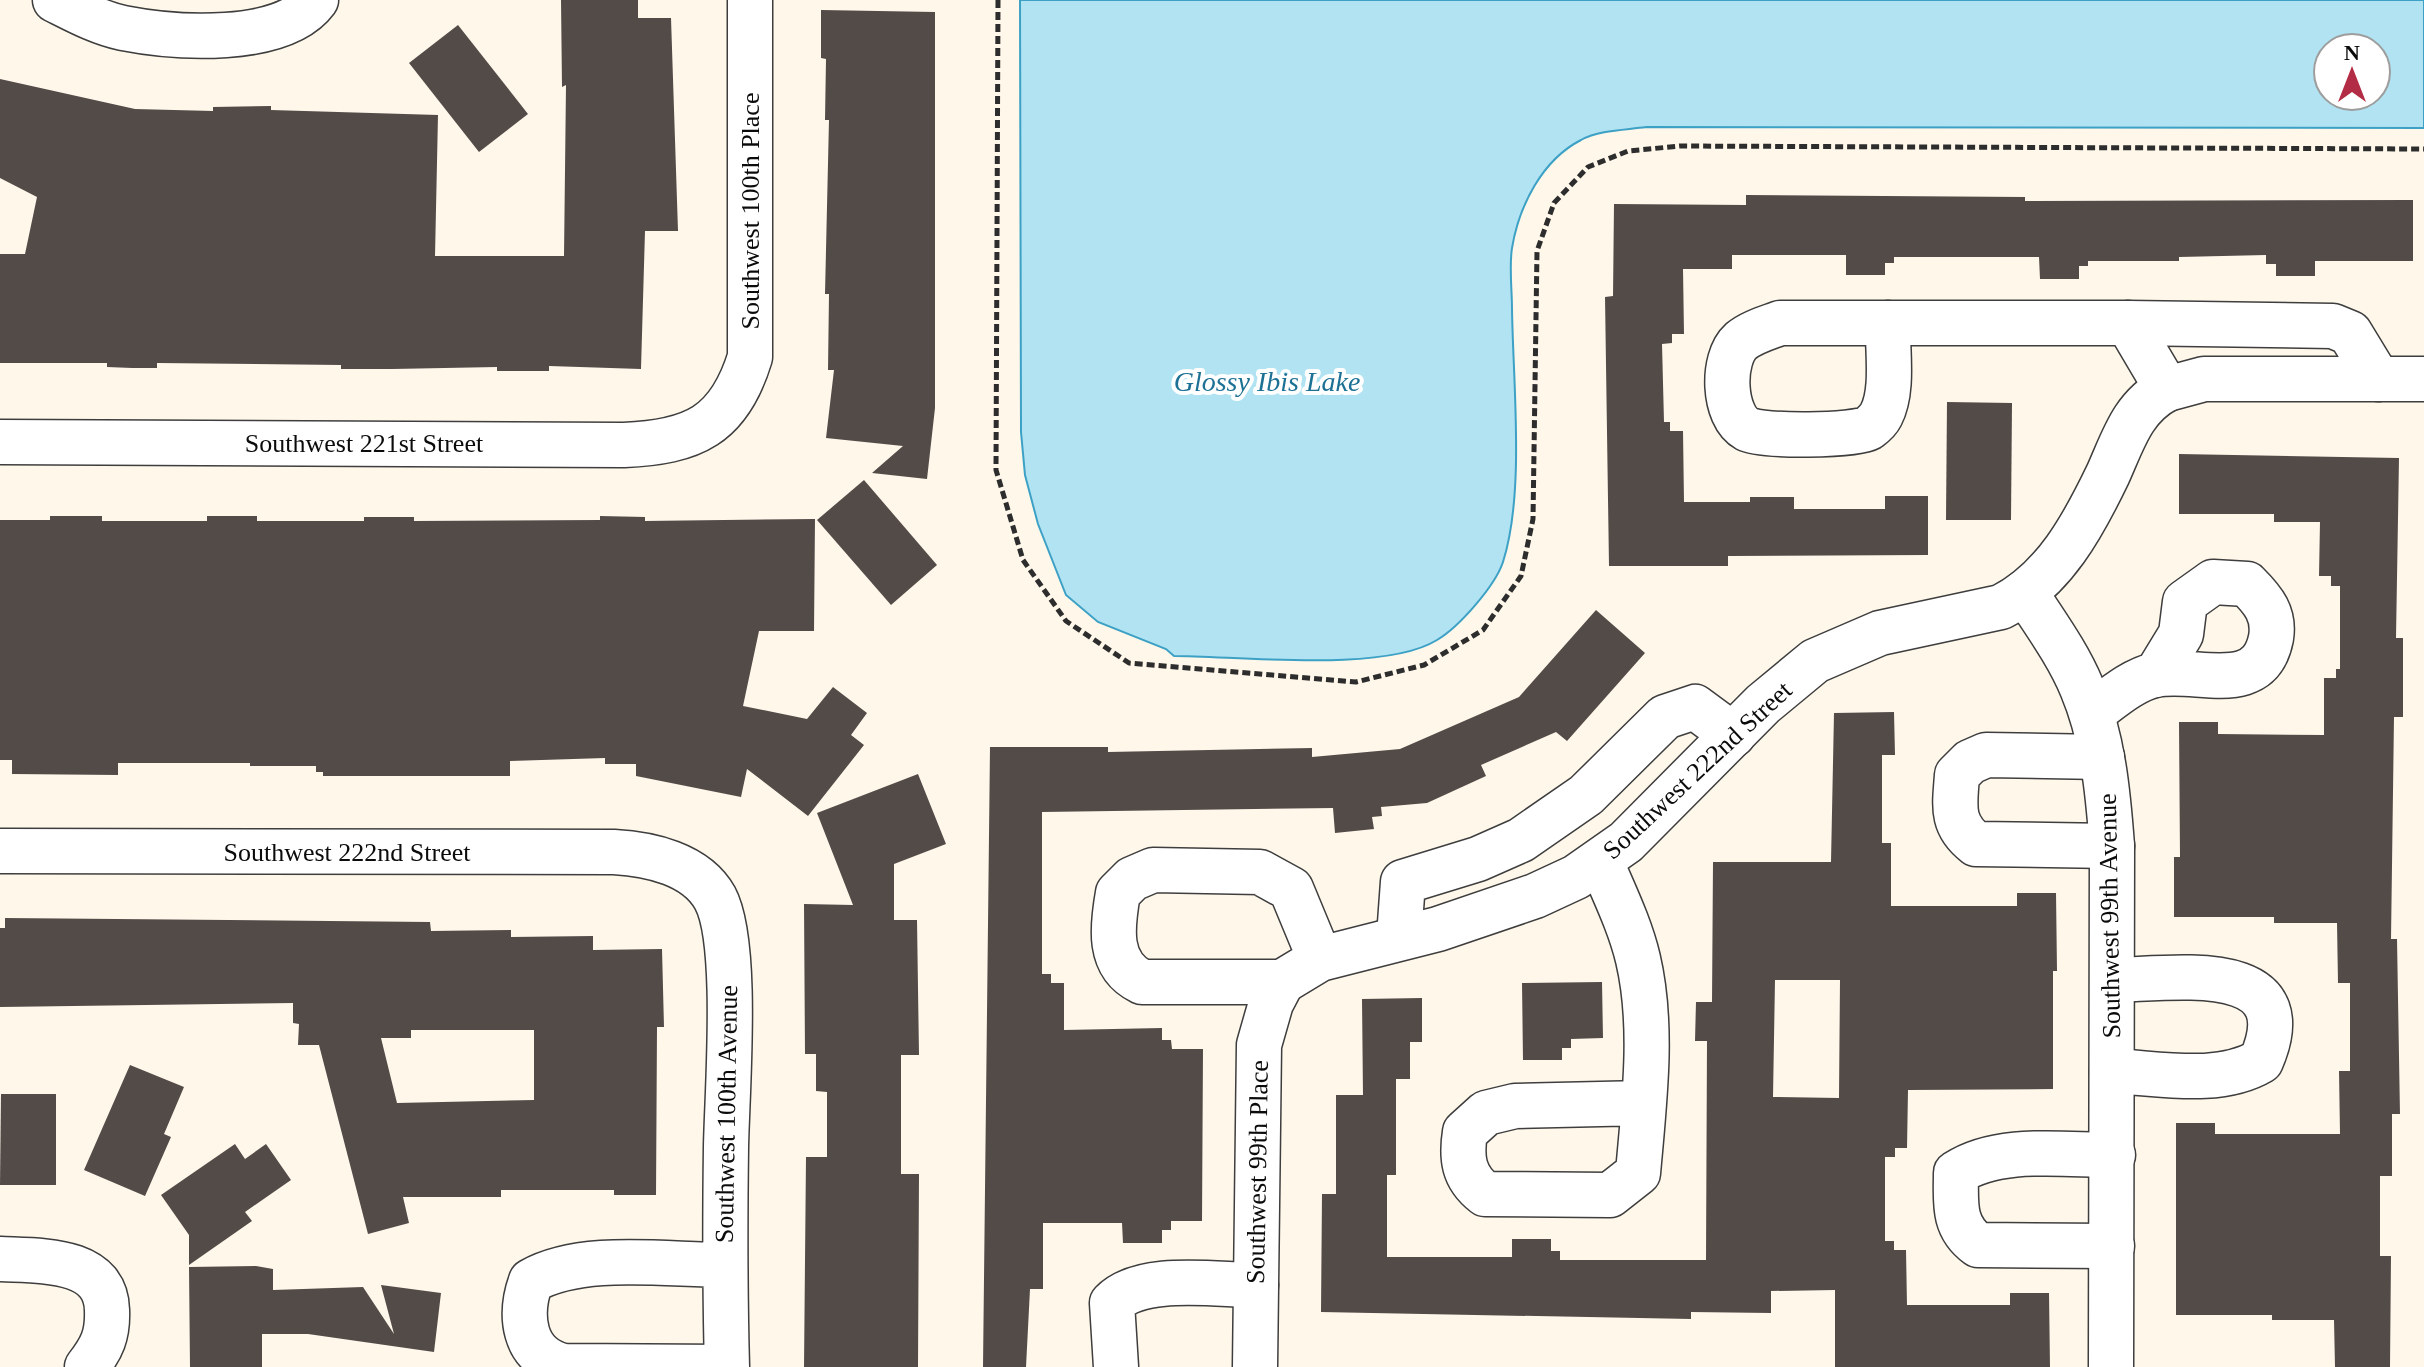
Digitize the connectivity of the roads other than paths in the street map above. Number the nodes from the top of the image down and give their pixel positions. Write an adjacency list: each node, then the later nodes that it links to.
1 (55, 0): 2 (street)
2 (316, 0)
3 (750, 0): 9 (street, Southwest 100th Place)
4 (1888, 323): 5 (street)
5 (2128, 323): 6 (street); 8 (street)
6 (2378, 379): 7 (street); 8 (street)
7 (2424, 379)
8 (2167, 389): 11 (street)
9 (721, 415): 10 (street, Southwest 221st Street)
10 (0, 442)
11 (2025, 592): 13 (street, Southwest 99th Avenue); 14 (street, Southwest 222nd Street)
12 (2156, 675): 13 (street)
13 (2092, 713): 15 (street, Southwest 99th Avenue)
14 (1733, 735): 18 (street, Southwest 222nd Street); 20 (street)
15 (2102, 757): 16 (street, Southwest 99th Avenue); 16 (street)
16 (2112, 846): 22 (street, Southwest 99th Avenue)
17 (0, 851): 19 (street, Southwest 222nd Street)
18 (1601, 862): 20 (street, Southwest 222nd Street); 25 (street)
19 (691, 872): 29 (street, Southwest 100th Avenue)
20 (1399, 937): 21 (street, Southwest 222nd Street)
21 (1320, 959): 23 (street, Southwest 222nd Street); 23 (street)
22 (2113, 980): 24 (street, Southwest 99th Avenue); 24 (street)
23 (1282, 982): 30 (street, Southwest 99th Place)
24 (2112, 1071): 26 (street, Southwest 99th Avenue)
25 (1644, 1103)
26 (2113, 1155): 27 (street, Southwest 99th Avenue); 27 (street)
27 (2112, 1246): 35 (street, Southwest 99th Avenue)
28 (0, 1259): 31 (street)
29 (724, 1265): 32 (street, Southwest 100th Avenue); 32 (street)
30 (1256, 1285): 33 (street); 34 (street, Southwest 99th Place)
31 (87, 1367)
32 (727, 1367)
33 (1116, 1367)
34 (1255, 1367)
35 (2111, 1367)

